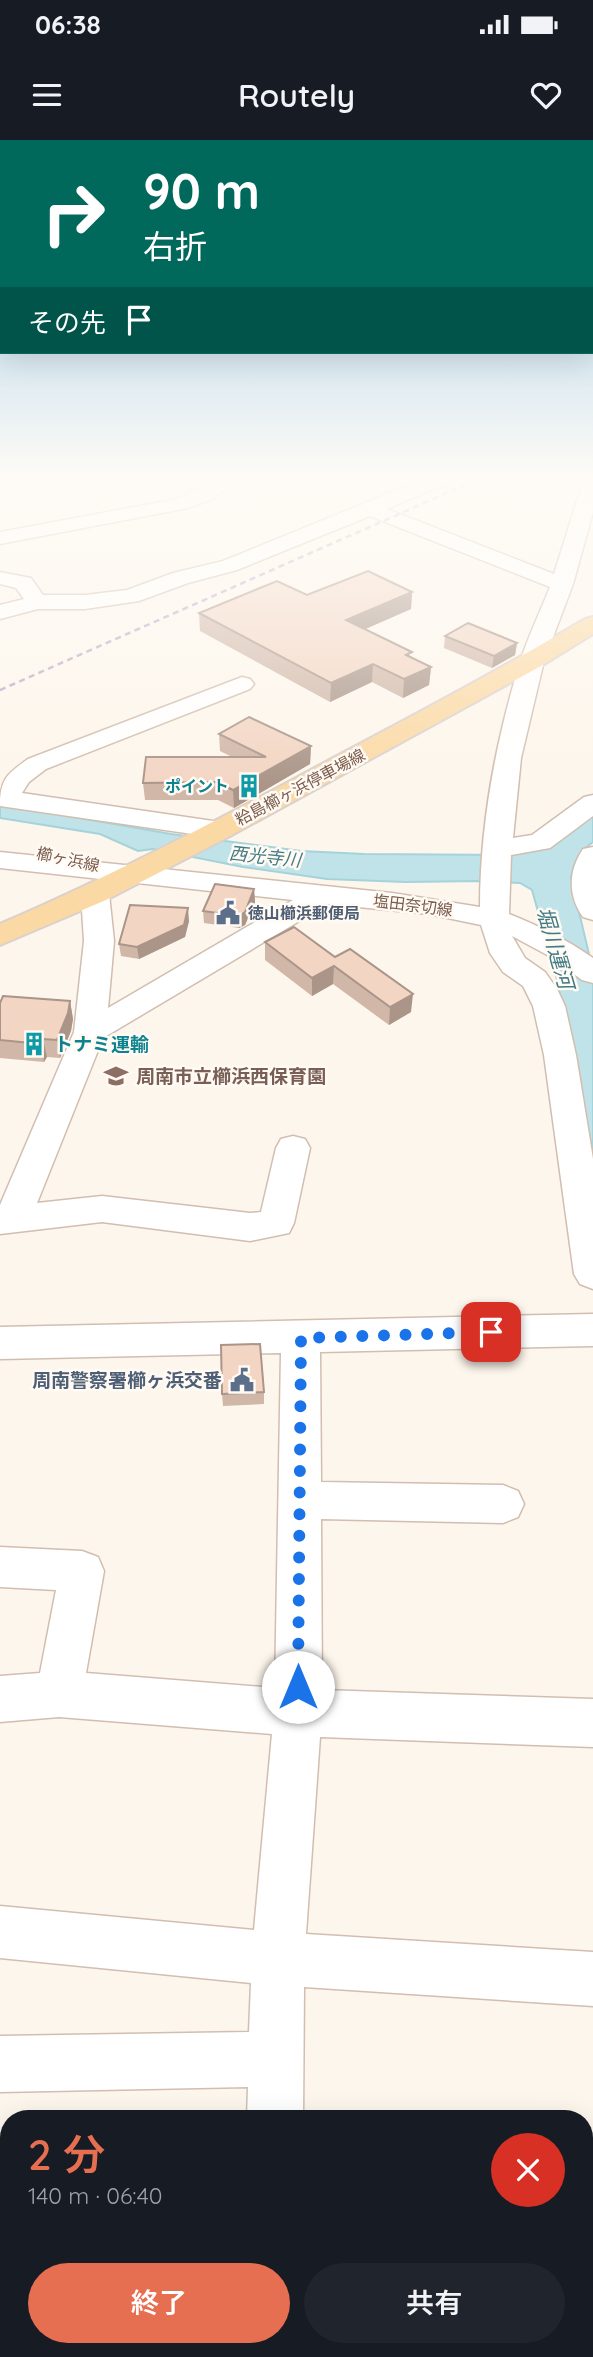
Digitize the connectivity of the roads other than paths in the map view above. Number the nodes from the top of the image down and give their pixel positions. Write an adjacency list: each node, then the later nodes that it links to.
1 (11, 580): 6 (street)
2 (174, 580): 6 (street)
3 (553, 580): 5 (street)
4 (563, 580): 5 (street)
5 (562, 584): 9 (street)
6 (37, 603): 7 (street)
7 (0, 612)
8 (593, 624): 9 (main road, 粭島櫛ヶ浜停車場線)
9 (532, 661): 13 (main road, 粭島櫛ヶ浜停車場線); 15 (street)
10 (242, 684): 11 (street)
11 (2, 799): 13 (street)
12 (593, 803): 15 (street)
13 (219, 830): 18 (main road, 粭島櫛ヶ浜停車場線)
14 (0, 846): 18 (street, 櫛ヶ浜線)
15 (497, 849): 21 (street)
16 (593, 855): 22 (street)
17 (0, 860): 18 (street)
18 (135, 874): 19 (main road, 粭島櫛ヶ浜停車場線); 20 (street, 塩田奈切線)
19 (95, 894): 23 (main road, 粭島櫛ヶ浜停車場線); 25 (street)
20 (322, 895): 21 (street, 塩田奈切線); 25 (street)
21 (494, 902): 24 (street, 塩田奈切線); 28 (street)
22 (593, 911)
23 (0, 935)
24 (593, 973)
25 (90, 1032): 27 (street)
26 (293, 1148): 27 (street)
27 (6, 1218)
28 (593, 1274)
29 (593, 1330): 30 (street)
30 (301, 1338): 31 (street); 32 (street)
31 (0, 1343)
32 (299, 1500): 33 (street); 37 (street)
33 (503, 1504)
34 (0, 1567): 35 (street)
35 (59, 1694): 36 (street); 37 (street)
36 (0, 1699)
37 (298, 1713): 38 (street); 40 (street)
38 (593, 1723)
39 (0, 1932): 40 (street)
40 (278, 1959): 41 (street); 42 (street)
41 (593, 1979)
42 (276, 2059): 43 (street); 44 (street)
43 (0, 2064)
44 (275, 2110)

